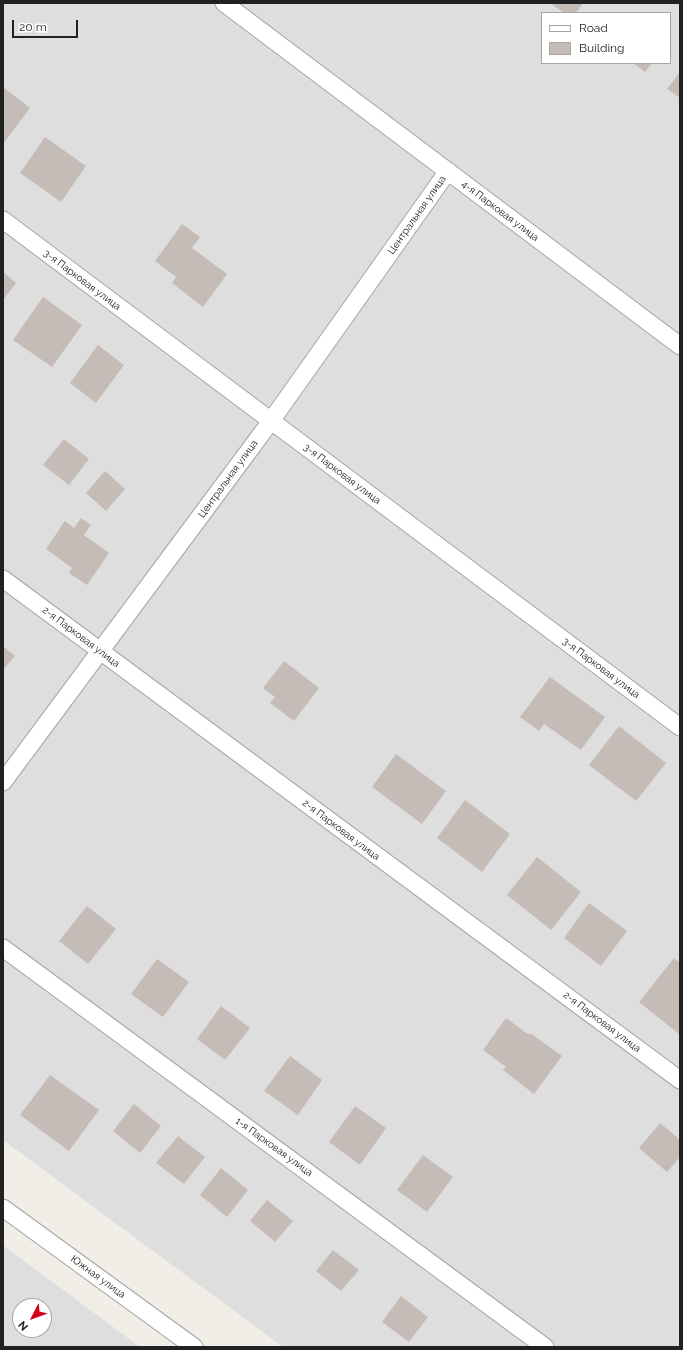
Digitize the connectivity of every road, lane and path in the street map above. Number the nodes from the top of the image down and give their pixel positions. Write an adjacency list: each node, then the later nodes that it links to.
1 (224, 3): 2 (street, 4-я Парковая улица)
2 (448, 172): 4 (street, 4-я Парковая улица); 5 (street, Центральная улица)
3 (3, 220): 5 (street, 3-я Парковая улица)
4 (680, 346)
5 (271, 421): 7 (street, Центральная улица); 8 (street, 3-я Парковая улица)
6 (3, 579): 7 (street, 2-я Парковая улица)
7 (101, 652): 9 (street, Центральная улица); 11 (street, 2-я Парковая улица)
8 (680, 727)
9 (3, 782)
10 (3, 948): 14 (street, 1-я Парковая улица)
11 (680, 1080)
12 (3, 1208): 13 (street, Южная улица)
13 (194, 1347)
14 (545, 1347)

